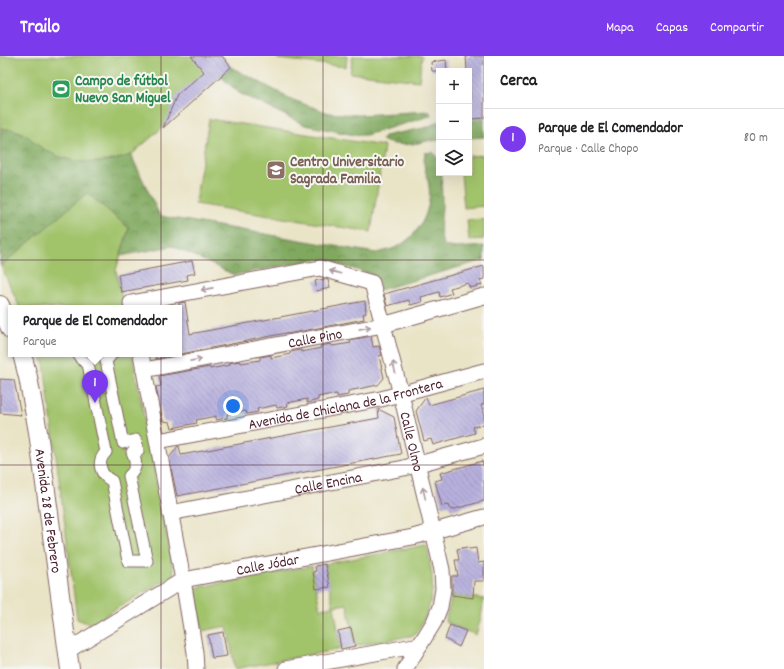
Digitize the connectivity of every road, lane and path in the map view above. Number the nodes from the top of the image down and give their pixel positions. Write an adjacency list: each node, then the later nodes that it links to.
1 (484, 296): 5 (street, Calle Pino)
2 (0, 305): 4 (street)
3 (137, 305): 5 (street, Calle Olmo, one-way to 3)
4 (8, 323)
5 (383, 325): 10 (street, Calle Pino, one-way to 5); 12 (street, Calle Olmo, one-way to 5)
6 (23, 357): 21 (street, Avenida 28 de Febrero)
7 (80, 357): 8 (street)
8 (109, 357)
9 (142, 357): 10 (street)
10 (144, 370): 13 (street)
11 (484, 371): 12 (street, Avenida de Chiclana de la Frontera)
12 (401, 394): 13 (street, Avenida de Chiclana de la Frontera); 15 (street, Calle Olmo)
13 (158, 441): 16 (street)
14 (484, 446): 15 (street, Calle Encina)
15 (417, 465): 16 (street, Calle Encina); 18 (street, Calle Olmo, one-way to 15)
16 (170, 513): 19 (street)
17 (484, 517): 18 (street, Calle Jódar)
18 (433, 531): 19 (street, Calle Jódar); 20 (street, Calle Olmo)
19 (183, 580): 21 (street, Calle Jódar); 23 (street)
20 (420, 645): 24 (street); 25 (street, Calle Olmo)
21 (67, 651): 22 (street, Avenida 28 de Febrero)
22 (70, 669)
23 (196, 669)
24 (286, 669)
25 (405, 669)

